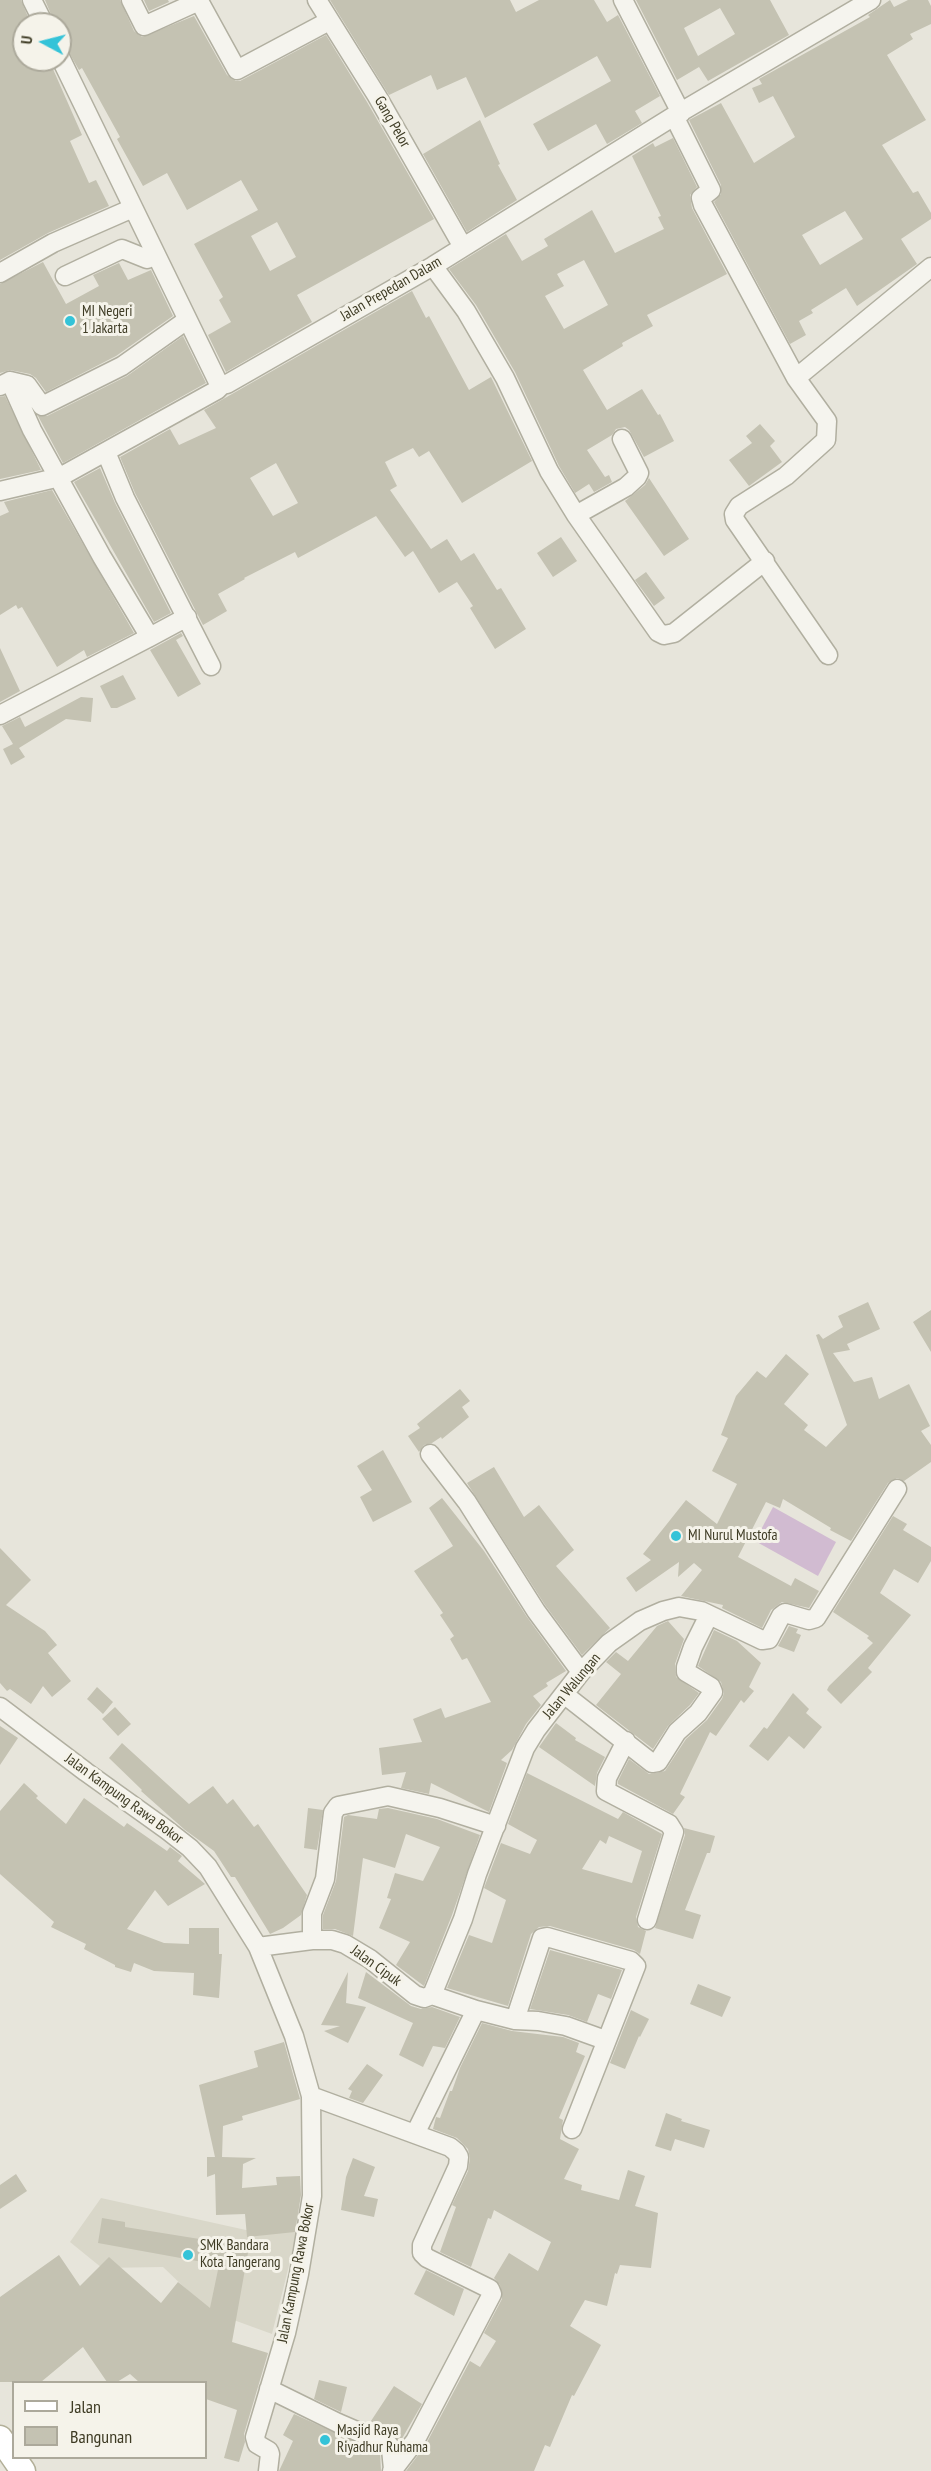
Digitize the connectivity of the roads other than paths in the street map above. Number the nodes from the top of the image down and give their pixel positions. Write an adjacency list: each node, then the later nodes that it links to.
1 (131, 0): 5 (street)
2 (317, 0): 5 (street, Gang Pelor)
3 (623, 0): 7 (street)
4 (863, 2): 7 (street, Jalan Prepedan Dalam)
5 (329, 21): 9 (street, Gang Pelor)
6 (67, 72): 8 (street)
7 (678, 115): 9 (street, Jalan Prepedan Dalam); 16 (street)
8 (133, 208): 10 (street); 13 (street)
9 (463, 247): 11 (street, Jalan Prepedan Dalam)
10 (156, 255): 14 (street); 15 (street)
11 (433, 266): 18 (street, Jalan Prepedan Dalam); 23 (street)
12 (931, 267): 16 (street)
13 (0, 273)
14 (65, 276)
15 (188, 320): 17 (street); 18 (street)
16 (796, 378): 24 (street)
17 (5, 384): 21 (street)
18 (222, 385): 20 (street, Jalan Prepedan Dalam)
19 (622, 439): 23 (street)
20 (106, 452): 21 (street, Jalan Prepedan Dalam); 25 (street)
21 (60, 477): 22 (street, Jalan Prepedan Dalam); 26 (street)
22 (0, 491)
23 (576, 515): 24 (street)
24 (765, 561): 27 (street)
25 (187, 617): 26 (street); 28 (street)
26 (148, 638): 29 (street)
27 (828, 656)
28 (211, 666)
29 (0, 715)
30 (430, 1454): 33 (street)
31 (897, 1489): 32 (street, Jalan Walungan)
32 (710, 1615): 33 (street, Jalan Walungan); 36 (street)
33 (581, 1672): 34 (street, Jalan Walungan)
34 (565, 1695): 36 (street); 37 (street, Jalan Walungan)
35 (0, 1707): 40 (street, Jalan Kampung Rawa Bokor)
36 (626, 1742): 38 (street)
37 (496, 1826): 39 (street); 41 (street, Jalan Walungan)
38 (647, 1920)
39 (312, 1940): 40 (street, Jalan Cipuk); 41 (street, Jalan Cipuk)
40 (268, 1946): 45 (street, Jalan Kampung Rawa Bokor)
41 (432, 1995): 42 (street, Jalan Cipuk)
42 (476, 2010): 43 (street, Jalan Cipuk); 47 (street)
43 (515, 2020): 44 (street, Jalan Cipuk); 44 (street)
44 (605, 2040): 46 (street)
45 (320, 2100): 47 (street); 48 (street, Jalan Kampung Rawa Bokor)
46 (572, 2129)
47 (415, 2134): 51 (street)
48 (269, 2389): 51 (street); 52 (street, Jalan Kampung Rawa Bokor)
49 (0, 2438): 50 (main road)
50 (12, 2456)
51 (392, 2470)
52 (268, 2471)

